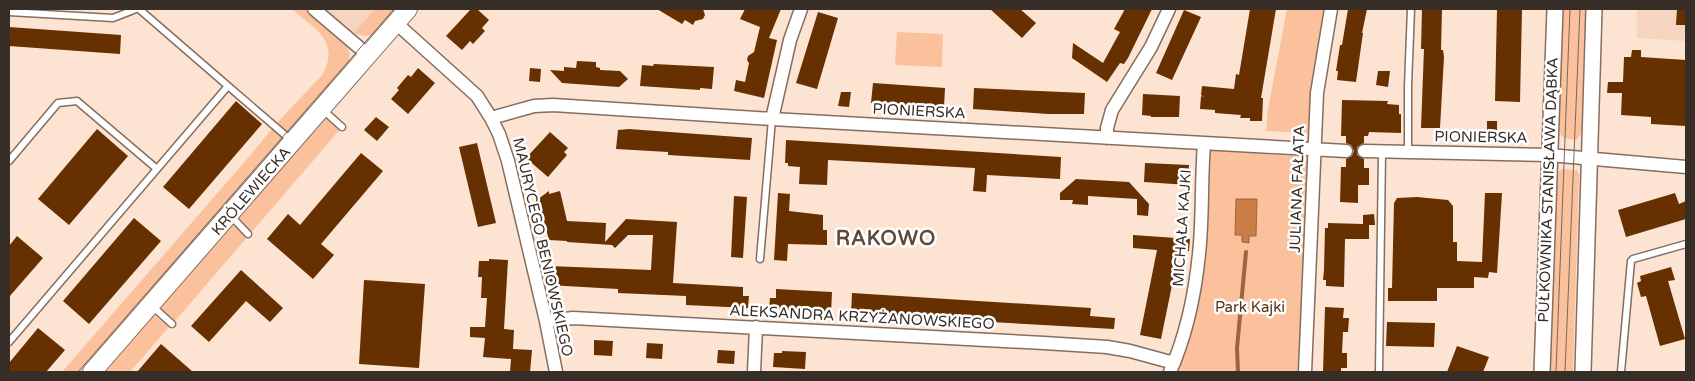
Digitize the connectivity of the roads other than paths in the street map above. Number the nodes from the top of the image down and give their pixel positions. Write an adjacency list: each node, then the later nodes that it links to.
1 (137, 9): 10 (lane); 13 (lane)
2 (314, 9): 12 (street)
3 (408, 9): 11 (main road, KRÓLEWIECKA)
4 (801, 9): 16 (street)
5 (1169, 9): 18 (street)
6 (1331, 9): 21 (street, JULIANA FAŁATA)
7 (1411, 9): 25 (lane)
8 (1555, 9): 26 (street, PUŁKOWNIKA STANISŁAWA DĄBKA)
9 (1594, 9): 27 (street)
10 (9, 12)
11 (396, 23): 12 (main road, KRÓLEWIECKA); 15 (street, MAURYCEGO BENIOWSKIEGO)
12 (368, 55): 14 (main road, KRÓLEWIECKA)
13 (228, 86): 19 (lane); 30 (lane)
14 (322, 109): 17 (lane); 19 (main road, KRÓLEWIECKA)
15 (492, 118): 16 (street, PIONIERSKA); 36 (street, MAURYCEGO BENIOWSKIEGO)
16 (772, 120): 18 (street, PIONIERSKA); 34 (lane)
17 (342, 126)
18 (1107, 138): 20 (street, PIONIERSKA)
19 (293, 142): 31 (main road, KRÓLEWIECKA)
20 (1204, 144): 21 (street, PIONIERSKA); 40 (street, MICHAŁA KAJKI)
21 (1315, 150): 22 (street, PIONIERSKA); 44 (street, JULIANA FAŁATA)
22 (1346, 151)
23 (1364, 151): 24 (street, PIONIERSKA)
24 (1382, 152): 25 (street, PIONIERSKA); 45 (lane)
25 (1408, 152): 26 (street, PIONIERSKA)
26 (1550, 155): 27 (street, PIONIERSKA); 46 (street, PUŁKOWNIKA STANISŁAWA DĄBKA)
27 (1590, 159): 29 (street, PIONIERSKA); 47 (street)
28 (9, 161): 30 (lane)
29 (1686, 167)
30 (157, 169): 39 (lane)
31 (230, 215): 32 (lane); 35 (main road, KRÓLEWIECKA)
32 (248, 234)
33 (1686, 244): 48 (lane)
34 (760, 259)
35 (151, 305): 37 (lane); 41 (main road, KRÓLEWIECKA)
36 (546, 321): 38 (street, ALEKSANDRA KRZYŻANOWSKIEGO); 42 (street, MAURYCEGO BENIOWSKIEGO)
37 (172, 324)
38 (756, 327): 40 (street, ALEKSANDRA KRZYŻANOWSKIEGO); 43 (street)
39 (9, 342)
40 (1172, 368)
41 (92, 372)
42 (556, 372)
43 (754, 372)
44 (1305, 372)
45 (1380, 372)
46 (1542, 372)
47 (1583, 372)
48 (1621, 372)

